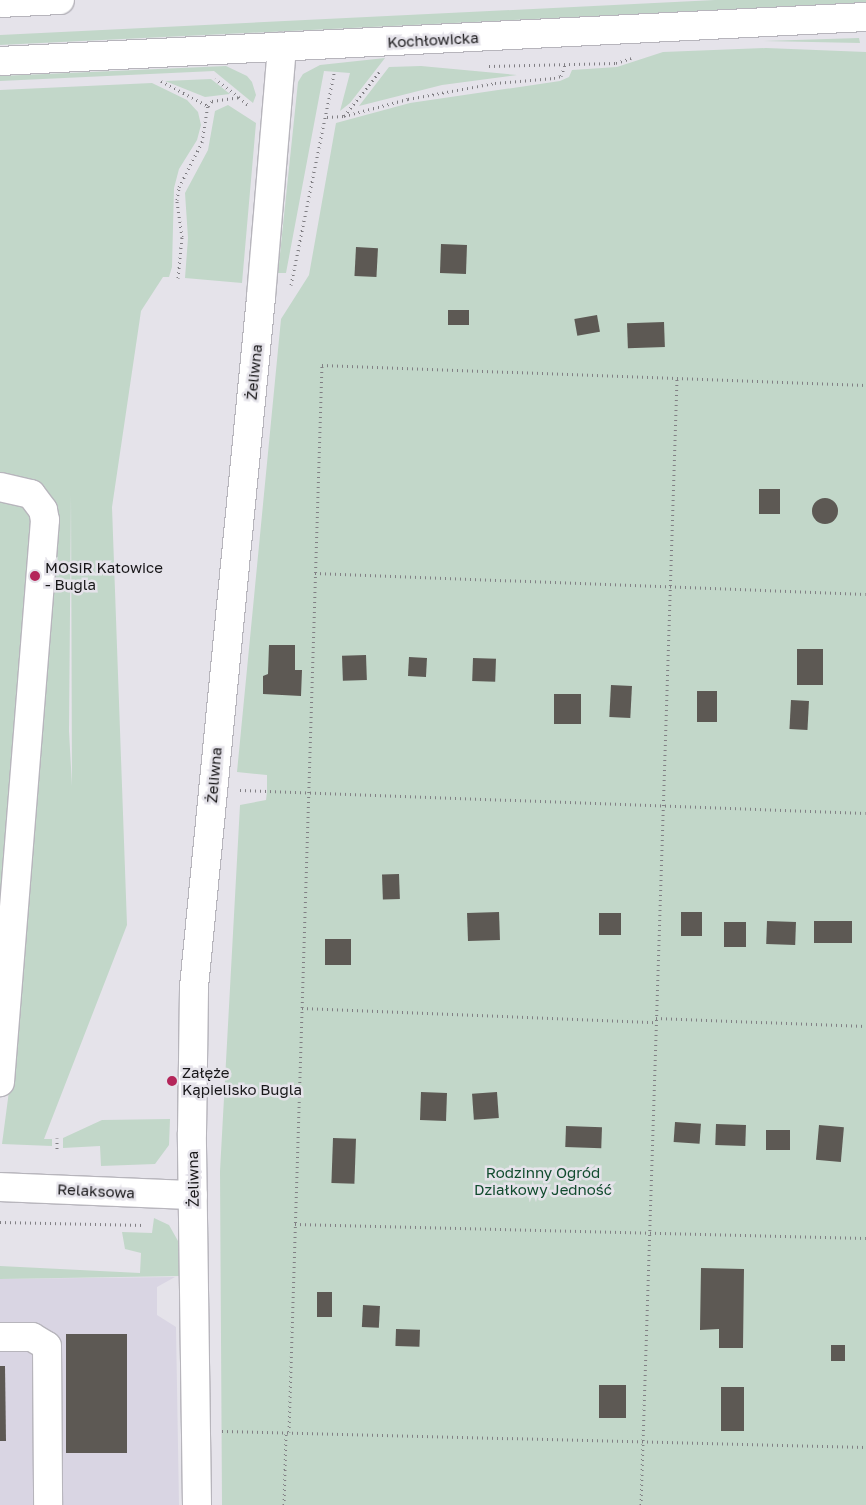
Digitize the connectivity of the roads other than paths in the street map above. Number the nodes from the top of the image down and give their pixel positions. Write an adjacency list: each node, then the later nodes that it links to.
1 (60, 0): 2 (main road)
2 (0, 3)
3 (866, 17): 4 (main road, Kochłowicka)
4 (282, 47): 5 (main road, Kochłowicka); 9 (main road, Żeliwna)
5 (0, 61)
6 (0, 487): 7 (main road)
7 (0, 1082)
8 (0, 1187): 9 (main road, Relaksowa)
9 (193, 1195): 12 (main road, Żeliwna)
10 (0, 1337): 11 (main road)
11 (48, 1505)
12 (197, 1505)

